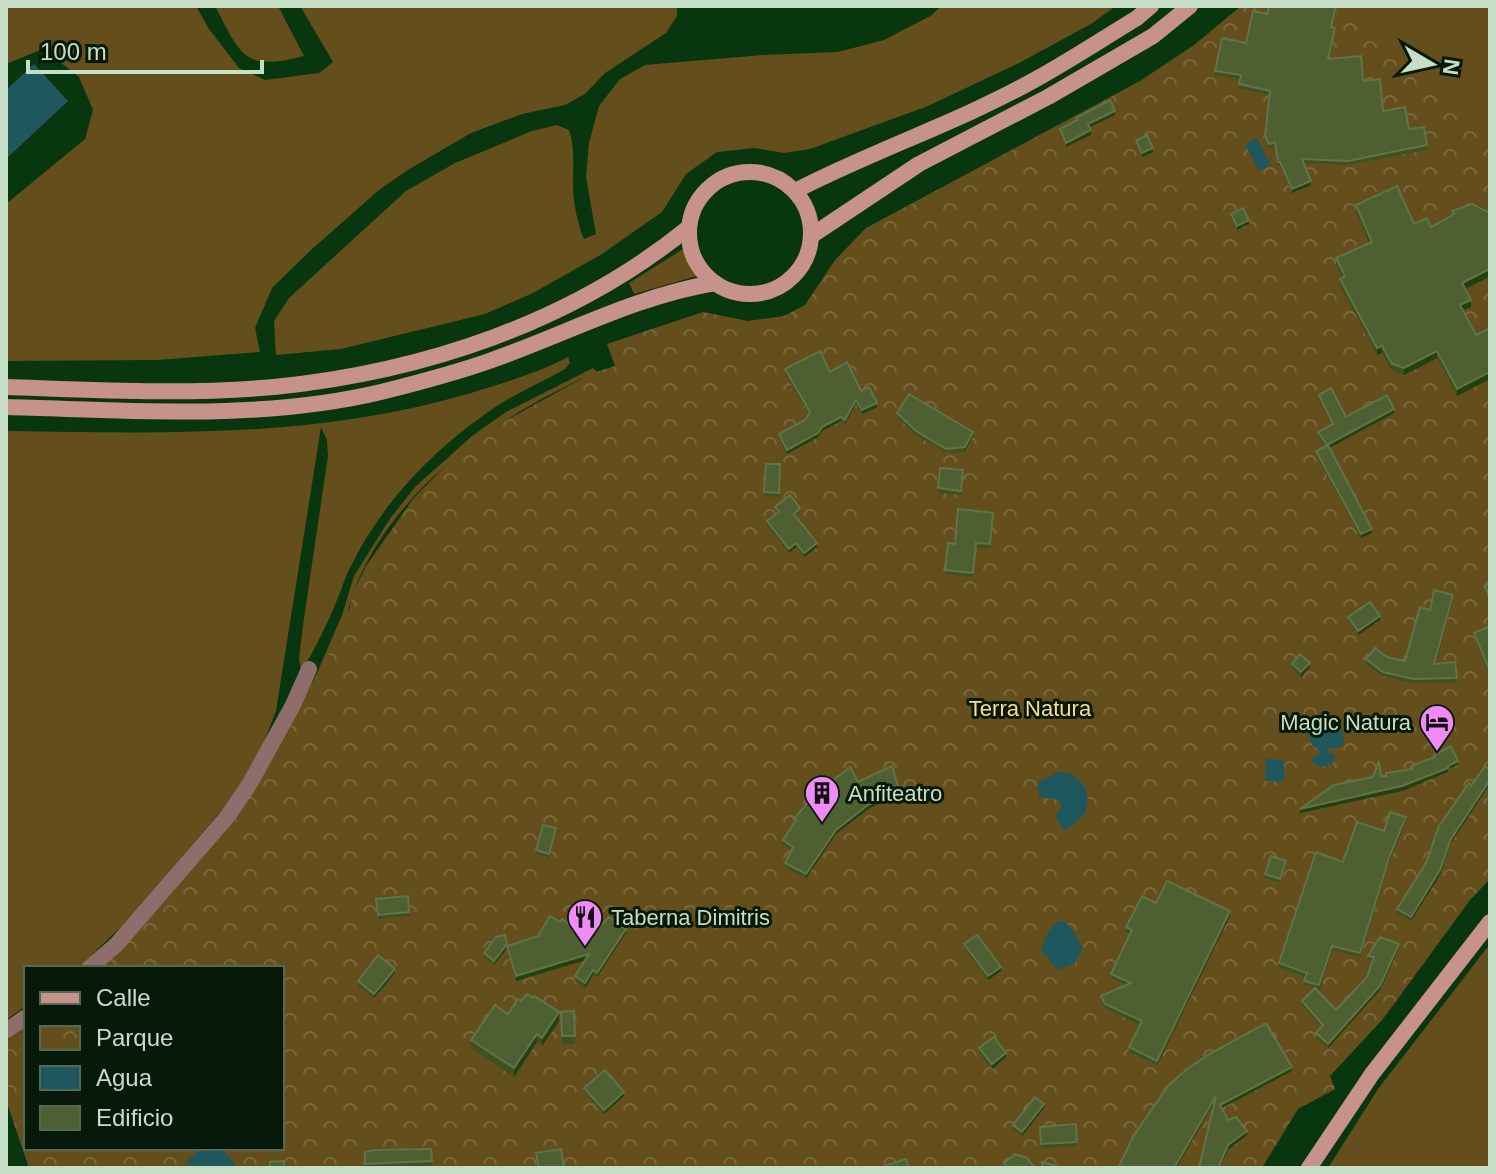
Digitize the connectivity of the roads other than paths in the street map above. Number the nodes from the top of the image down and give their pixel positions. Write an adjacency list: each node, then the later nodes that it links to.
1 (1151, 6): 3 (main road)
2 (1190, 6): 5 (main road)
3 (795, 191): 4 (main road); 5 (main road)
4 (688, 228): 6 (main road); 7 (main road)
5 (811, 236): 6 (main road)
6 (715, 283): 8 (main road)
7 (6, 387)
8 (6, 407)
9 (309, 669): 11 (street)
10 (1490, 922): 14 (main road)
11 (91, 966)
12 (24, 1018): 13 (street)
13 (6, 1031)
14 (1372, 1074): 15 (main road); 16 (main road)
15 (1297, 1168)
16 (1309, 1168)

